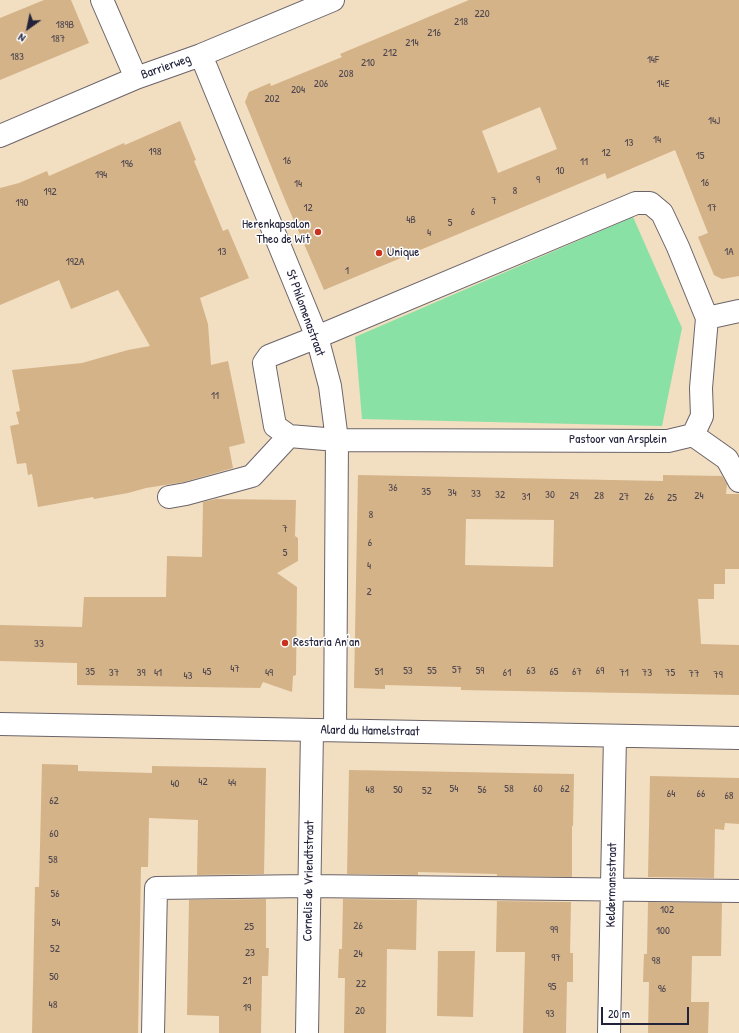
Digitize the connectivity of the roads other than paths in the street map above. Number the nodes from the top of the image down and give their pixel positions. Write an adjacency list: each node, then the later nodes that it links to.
1 (102, 0): 4 (street)
2 (333, 0): 3 (street, Barrierweg)
3 (202, 55): 4 (street, Barrierweg); 8 (street, St Philomenastraat)
4 (136, 78): 5 (street, Barrierweg)
5 (0, 136)
6 (739, 311): 7 (street)
7 (707, 318): 8 (street); 9 (street)
8 (317, 337): 10 (street); 11 (street, St Philomenastraat)
9 (693, 435): 11 (street, Pastoor van Arsplein); 12 (street)
10 (289, 436): 11 (street, Pastoor van Arsplein); 13 (street)
11 (337, 440): 16 (street, St Philomenastraat)
12 (739, 481)
13 (170, 497)
14 (0, 724): 15 (street, Alard du Hamelstraat)
15 (312, 730): 16 (street, Alard du Hamelstraat); 19 (street, Cornelis de Vriendtstraat)
16 (335, 730): 17 (street, Alard du Hamelstraat)
17 (615, 736): 18 (street, Alard du Hamelstraat); 20 (street, Keldermansstraat)
18 (739, 738)
19 (309, 886): 20 (street); 22 (street); 23 (street, Cornelis de Vriendtstraat)
20 (612, 889): 21 (street); 24 (street, Keldermansstraat)
21 (739, 891)
22 (153, 1033)
23 (307, 1033)
24 (609, 1033)

